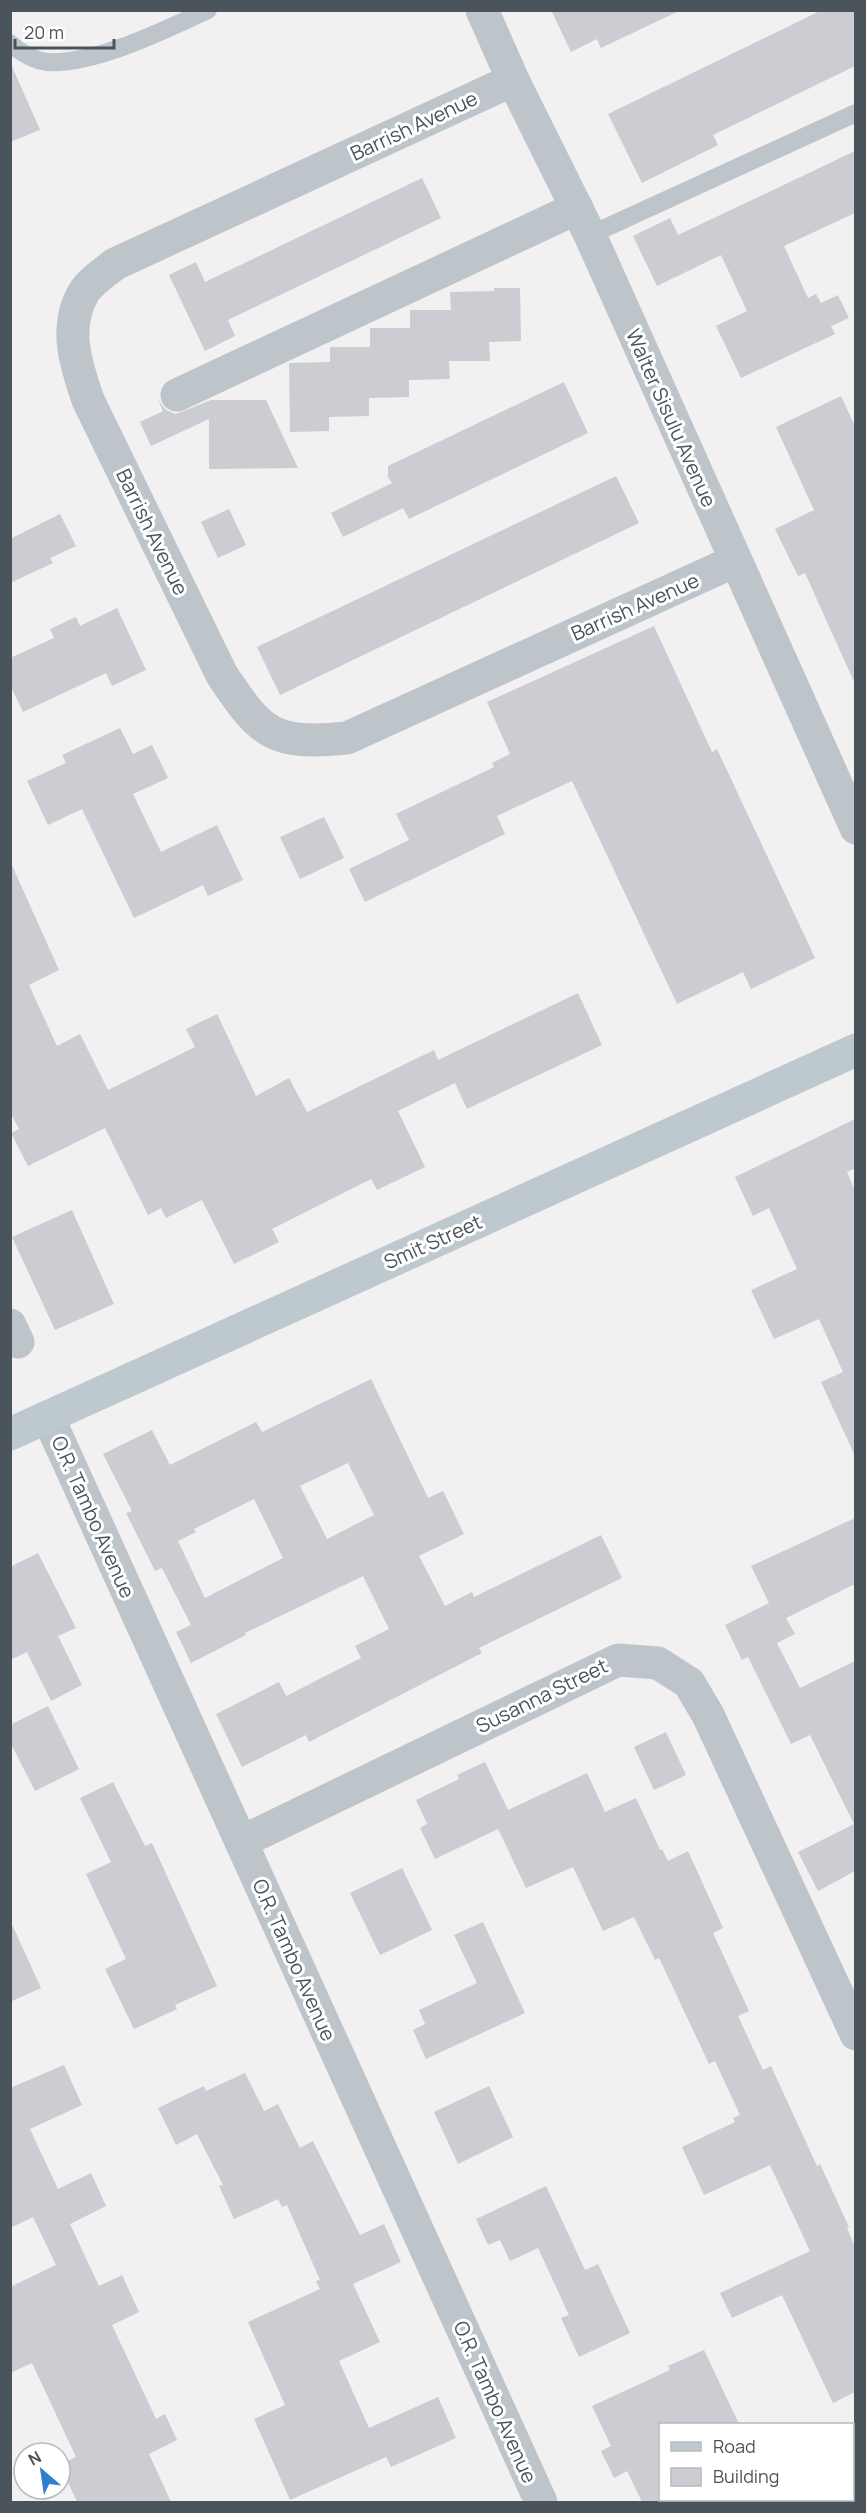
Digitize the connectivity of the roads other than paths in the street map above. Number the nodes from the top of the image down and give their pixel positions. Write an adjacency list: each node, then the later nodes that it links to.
1 (208, 10): 3 (lane)
2 (482, 10): 4 (street, Walter Sisulu Avenue)
3 (10, 43)
4 (513, 80): 6 (street, Walter Sisulu Avenue); 8 (street, Barrish Avenue)
5 (855, 114): 6 (lane)
6 (584, 222): 7 (street); 8 (street, Walter Sisulu Avenue)
7 (177, 395)
8 (735, 561): 9 (street, Walter Sisulu Avenue)
9 (855, 828)
10 (855, 1050): 11 (street, Smit Street)
11 (48, 1417): 12 (street, Smit Street); 13 (street, O.R. Tambo Avenue)
12 (10, 1434)
13 (241, 1842): 14 (street, Susanna Street); 15 (street, O.R. Tambo Avenue)
14 (855, 2034)
15 (541, 2502)

